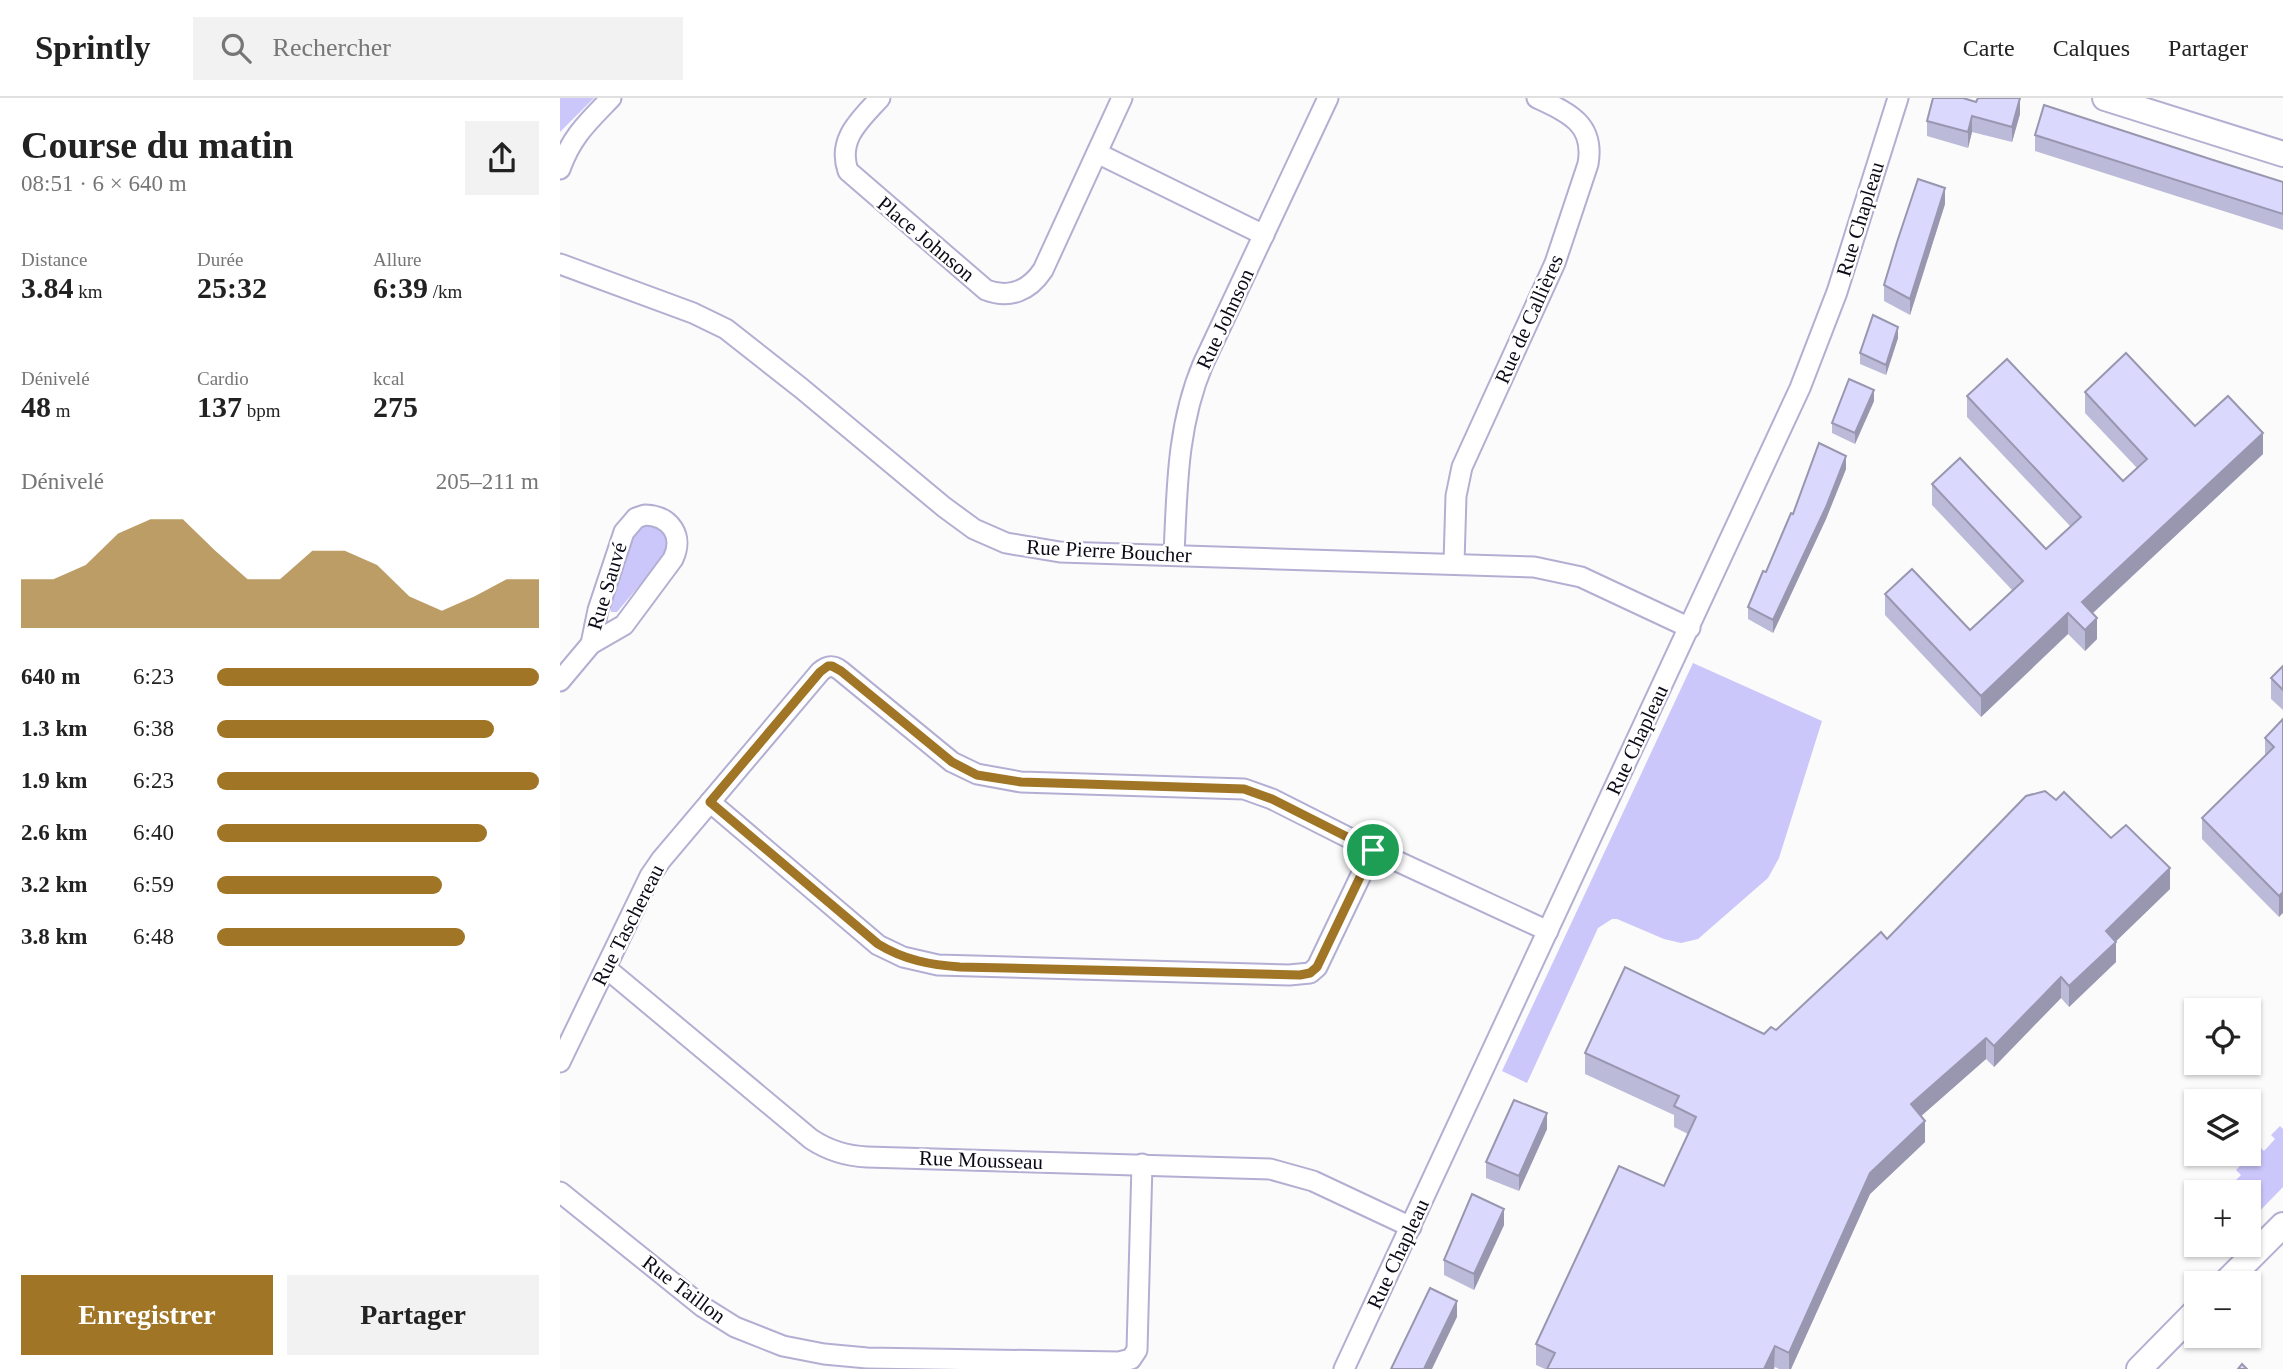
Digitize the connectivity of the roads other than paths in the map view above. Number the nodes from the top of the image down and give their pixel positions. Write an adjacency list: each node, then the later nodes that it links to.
1 (611, 98): 10 (street)
2 (880, 98): 8 (street, Place Johnson)
3 (1122, 98): 8 (street, Place Johnson)
4 (1328, 98): 11 (street, Rue Johnson)
5 (1537, 98): 14 (street, Rue de Callières)
6 (1898, 98): 15 (street, Rue Chapleau)
7 (2105, 98): 9 (street)
8 (1097, 153): 11 (street)
9 (2283, 154)
10 (560, 169)
11 (1264, 235): 13 (street, Rue Johnson)
12 (560, 264): 13 (street, Rue Pierre Boucher)
13 (1174, 555): 14 (street, Rue Pierre Boucher)
14 (1454, 563): 15 (street, Rue Pierre Boucher)
15 (1690, 628): 20 (street, Rue Chapleau)
16 (590, 644): 16 (street, Rue Sauvé); 17 (street, Rue Sauvé)
17 (560, 681)
18 (710, 802): 19 (street, Rue Taschereau); 19 (street); 21 (street, Rue Taschereau)
19 (1373, 850): 20 (street, Rue Taschereau)
20 (1548, 931): 26 (street, Rue Chapleau)
21 (606, 968): 22 (street, Rue Taschereau); 23 (street, Rue Mousseau)
22 (560, 1062)
23 (1142, 1164): 24 (street, Rue Taillon); 26 (street, Rue Mousseau)
24 (560, 1192)
25 (2283, 1225): 27 (street)
26 (1411, 1227): 29 (street, Rue Chapleau)
27 (2237, 1271)
28 (2184, 1323): 30 (street)
29 (1344, 1369)
30 (2139, 1369)

